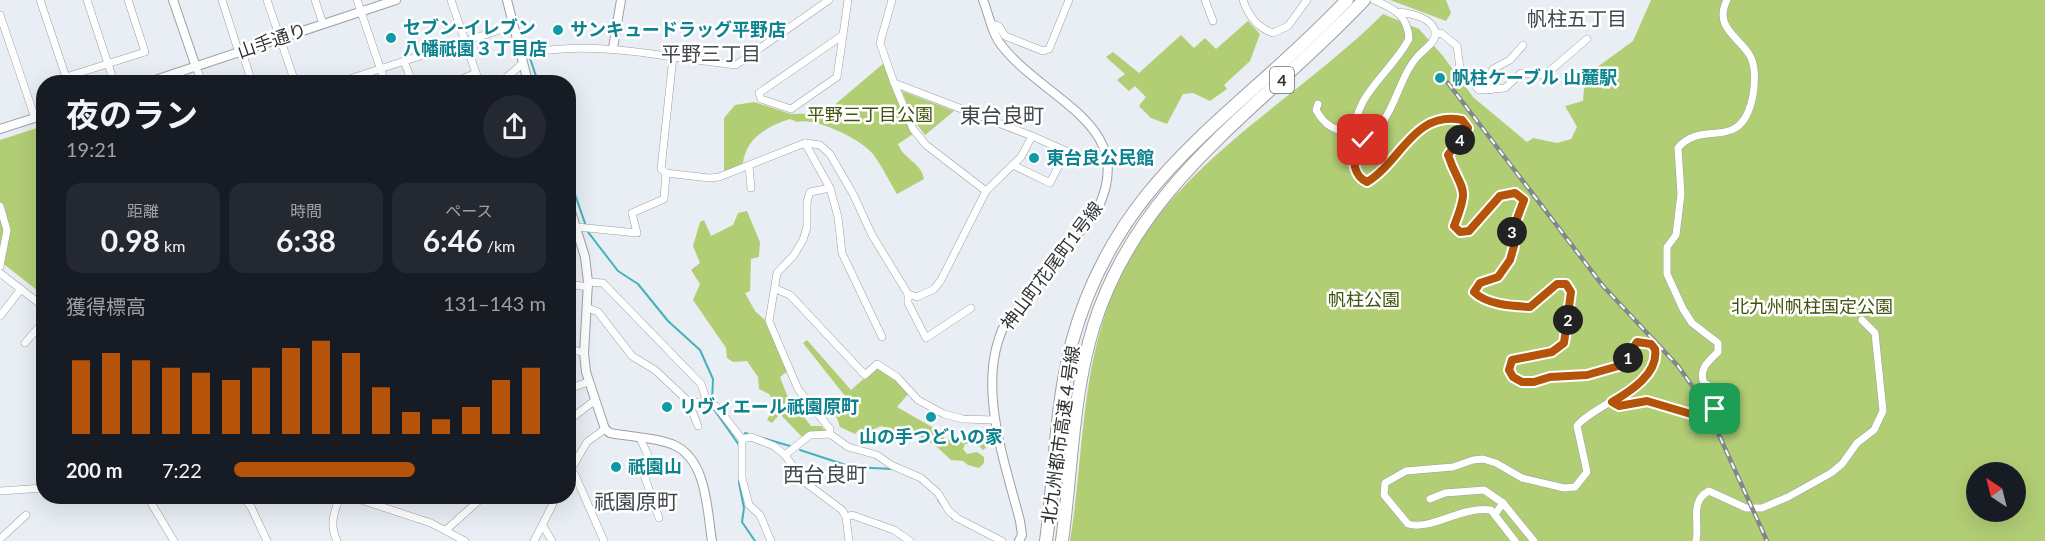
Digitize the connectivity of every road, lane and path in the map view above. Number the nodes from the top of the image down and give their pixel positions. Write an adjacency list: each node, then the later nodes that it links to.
1 (40, 0): 47 (street)
2 (87, 0): 43 (street)
3 (128, 0): 43 (street)
4 (173, 0): 44 (street)
5 (222, 0): 39 (street)
6 (267, 0): 34 (street)
7 (315, 0): 29 (street)
8 (357, 0): 25 (street)
9 (396, 0): 25 (street, 山手通り)
10 (451, 0): 36 (street)
11 (507, 0): 31 (street)
12 (621, 0): 38 (street)
13 (829, 0): 41 (street)
14 (848, 0): 32 (street)
15 (892, 0): 60 (street)
16 (983, 0): 30 (street, 神山町花尾町1号線)
17 (1069, 0): 30 (street)
18 (1205, 0): 28 (street)
19 (1243, 0): 20 (street)
20 (1307, 0)
21 (1347, 0): 142 (highway, 北九州都市高速４号線 / 4)
22 (1364, 0): 143 (highway, 北九州都市高速４号線 / 4)
23 (1374, 0): 26 (street)
24 (1727, 0): 100 (street)
25 (361, 12): 29 (street, 山手通り); 45 (street)
26 (1400, 12): 33 (street); 66 (street)
27 (0, 15): 63 (street)
28 (1213, 21)
29 (323, 24): 34 (street, 山手通り)
30 (992, 24): 103 (street, 神山町花尾町1号線)
31 (512, 26): 36 (street); 40 (street)
32 (843, 34): 32 (street)
33 (1435, 34): 61 (street); 68 (street)
34 (281, 39): 39 (street, 山手通り); 53 (street)
35 (1587, 39): 61 (street)
36 (465, 41): 42 (street); 46 (street)
37 (1523, 45): 61 (street)
38 (613, 48): 40 (street); 41 (street)
39 (241, 52): 44 (street, 山手通り); 52 (street)
40 (525, 56): 58 (street); 59 (street)
41 (673, 57): 72 (street)
42 (404, 61): 45 (street); 56 (street)
43 (108, 63): 48 (street); 49 (street)
44 (196, 67): 50 (street, 山手通り); 51 (street)
45 (380, 69): 54 (street); 55 (street)
46 (476, 73): 57 (street)
47 (65, 75)
48 (72, 75)
49 (112, 75)
50 (171, 75)
51 (199, 75)
52 (249, 75)
53 (293, 75)
54 (362, 75)
55 (382, 75)
56 (409, 75)
57 (472, 75)
58 (507, 75)
59 (527, 75)
60 (894, 82): 67 (street); 75 (street)
61 (1491, 90)
62 (1318, 104): 66 (street)
63 (36, 109)
64 (36, 118): 65 (street)
65 (0, 129)
66 (1353, 132): 68 (street)
67 (1032, 136): 70 (street); 70 (street)
68 (1354, 141): 100 (street)
69 (805, 143): 71 (street); 74 (street); 85 (street)
70 (1013, 165): 75 (street)
71 (749, 166): 72 (street); 73 (street)
72 (666, 173): 78 (street)
73 (751, 188)
74 (830, 188): 83 (street); 92 (street)
75 (986, 191): 85 (street)
76 (0, 206): 79 (street)
77 (576, 215): 78 (street)
78 (583, 227): 82 (street)
79 (0, 266)
80 (0, 273): 84 (street)
81 (576, 284): 82 (street)
82 (588, 284): 87 (street); 101 (street)
83 (776, 289): 103 (street); 106 (street)
84 (21, 290): 86 (street); 89 (street)
85 (908, 294): 88 (street)
86 (36, 301)
87 (588, 308): 95 (street); 99 (street)
88 (971, 308)
89 (0, 316)
90 (1862, 320): 146 (street)
91 (36, 331): 93 (street)
92 (882, 337)
93 (25, 344)
94 (576, 351): 95 (street)
95 (584, 353): 96 (street)
96 (588, 382): 97 (street); 98 (street)
97 (576, 386)
98 (594, 401): 102 (street); 105 (street)
99 (688, 401): 101 (street); 104 (street)
100 (1612, 402): 122 (street)
101 (711, 405): 108 (street)
102 (576, 415)
103 (994, 420): 141 (street, 神山町花尾町1号線)
104 (698, 426)
105 (605, 429): 107 (street); 110 (street)
106 (830, 434): 109 (street); 140 (street)
107 (640, 438): 125 (street); 136 (street)
108 (742, 439): 109 (street); 137 (street)
109 (785, 455): 124 (street)
110 (576, 460)
111 (576, 476): 135 (street)
112 (36, 489): 113 (street)
113 (0, 491)
114 (1430, 499): 115 (street)
115 (1503, 503): 122 (street); 145 (street)
116 (152, 504): 129 (street)
117 (248, 504): 130 (street)
118 (337, 504): 131 (street)
119 (372, 504): 127 (street)
120 (475, 504): 127 (street)
121 (553, 504): 126 (street)
122 (1496, 513): 144 (street)
123 (26, 515): 128 (street)
124 (846, 517): 138 (street); 139 (street)
125 (659, 518)
126 (543, 526): 133 (street); 134 (street)
127 (446, 530): 132 (street)
128 (2, 539)
129 (174, 541)
130 (267, 541)
131 (338, 541)
132 (465, 541)
133 (534, 541)
134 (552, 541)
135 (604, 541)
136 (712, 541)
137 (771, 541)
138 (849, 541)
139 (910, 541)
140 (1002, 541)
141 (1019, 541)
142 (1046, 541)
143 (1062, 541)
144 (1515, 541)
145 (1534, 541)
146 (1695, 541)

